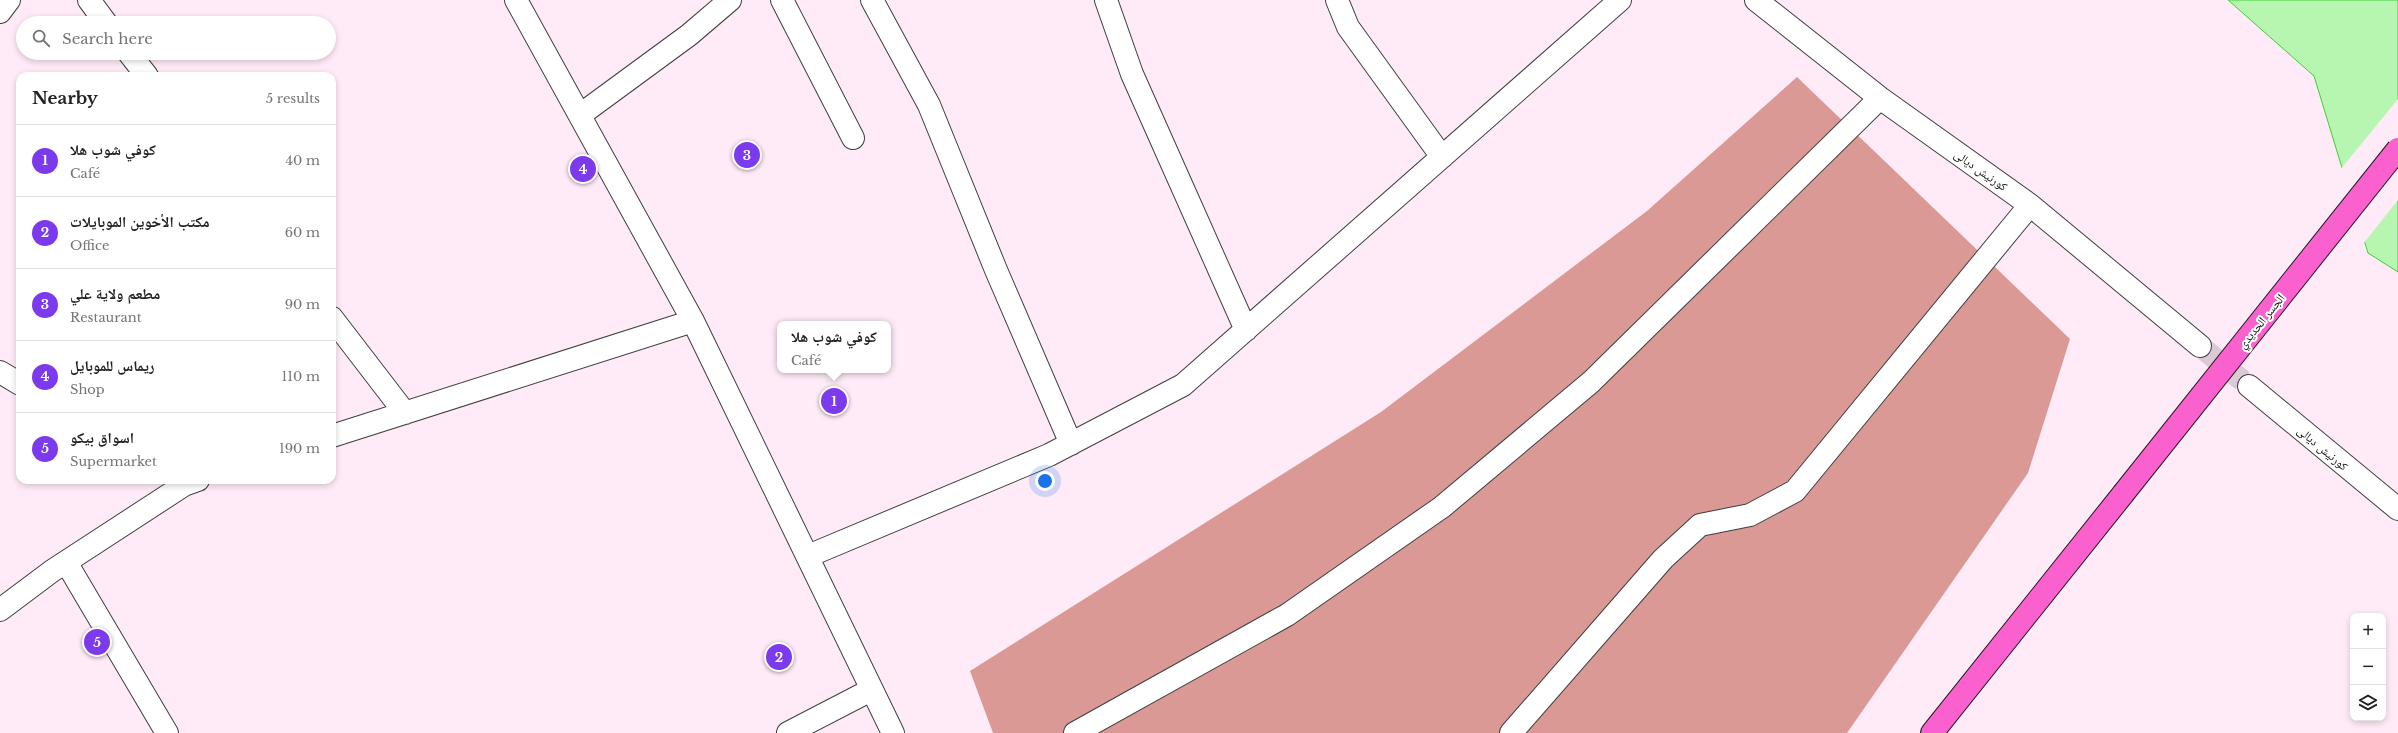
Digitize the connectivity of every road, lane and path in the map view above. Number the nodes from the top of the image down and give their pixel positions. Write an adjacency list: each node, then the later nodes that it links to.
1 (9, 0): 11 (street)
2 (89, 0): 12 (street)
3 (516, 0): 16 (street)
4 (730, 0): 16 (street)
5 (782, 0): 17 (street)
6 (872, 0): 30 (street)
7 (1106, 0): 23 (street)
8 (1337, 0): 19 (street)
9 (1620, 0): 19 (street)
10 (1756, 0): 15 (street, كورنيش ديالى)
11 (0, 12)
12 (101, 16)
13 (134, 60): 14 (street)
14 (144, 72)
15 (1880, 98): 20 (street, كورنيش ديالى); 40 (street)
16 (580, 115): 21 (street)
17 (853, 138)
18 (2398, 149): 42 (main road, الجسر الحديدي, bridge)
19 (1442, 157): 23 (street)
20 (2030, 205): 24 (street, كورنيش ديالى); 41 (street)
21 (693, 321): 28 (street); 33 (street)
22 (336, 323): 28 (street)
23 (1246, 330): 30 (street)
24 (2200, 346)
25 (0, 372): 26 (street)
26 (16, 382)
27 (2249, 386): 32 (street, كورنيش ديالى)
28 (405, 413): 29 (street)
29 (336, 435)
30 (1071, 444): 33 (street)
31 (183, 484): 34 (street)
32 (2398, 509)
33 (808, 556): 36 (street)
34 (66, 562): 35 (street); 37 (street)
35 (0, 610)
36 (871, 690): 38 (street); 39 (street)
37 (167, 733)
38 (788, 733)
39 (893, 733)
40 (1075, 733)
41 (1511, 733)
42 (1932, 733)

